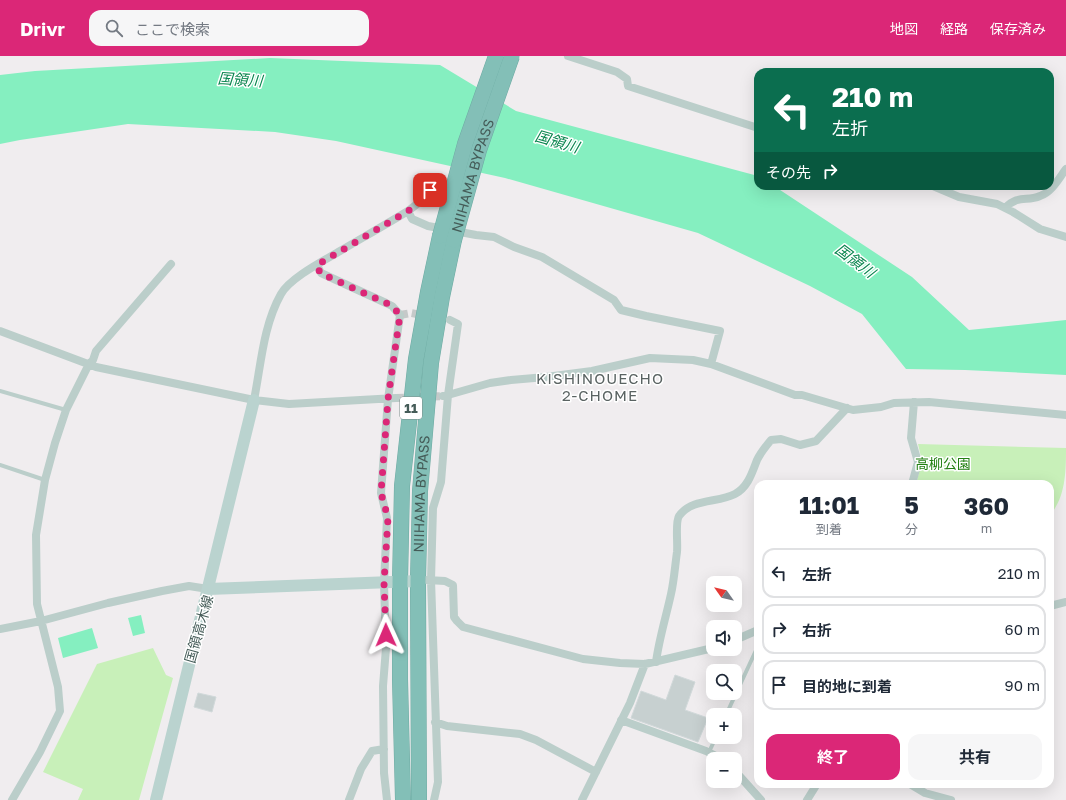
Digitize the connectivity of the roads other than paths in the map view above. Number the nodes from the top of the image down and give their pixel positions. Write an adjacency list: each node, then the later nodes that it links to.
1 (496, 56): 13 (highway, NIIHAMA BYPASS / 11, bridge)
2 (512, 56): 13 (highway, NIIHAMA BYPASS / 11, bridge)
3 (568, 56): 4 (street)
4 (754, 127)
5 (1066, 169): 6 (street)
6 (1054, 184)
7 (430, 190): 11 (street)
8 (942, 190): 10 (street)
9 (1050, 190): 10 (street)
10 (1005, 208): 12 (street)
11 (408, 211): 15 (street); 19 (street)
12 (1066, 237)
13 (447, 238): 31 (highway, NIIHAMA BYPASS / 11); 32 (highway, NIIHAMA BYPASS / 11)
14 (171, 264): 18 (street)
15 (317, 265): 22 (street); 23 (street)
16 (450, 320): 21 (street)
17 (0, 331): 18 (street)
18 (89, 364): 23 (street); 26 (street)
19 (711, 364): 21 (street); 25 (street)
20 (0, 391): 26 (lane)
21 (445, 396): 31 (street)
22 (392, 398): 23 (street); 33 (street)
23 (254, 400): 34 (main road)
24 (914, 402): 25 (street); 27 (street); 30 (street)
25 (847, 408): 43 (street)
26 (66, 410): 29 (street)
27 (1066, 415)
28 (0, 464): 29 (lane)
29 (45, 480): 37 (street)
30 (913, 480)
31 (425, 580): 32 (main road, 国領高木線); 44 (street); 47 (street); 60 (highway, NIIHAMA BYPASS / 11)
32 (400, 582): 33 (main road, 国領高木線); 59 (highway, NIIHAMA BYPASS / 11)
33 (384, 583): 34 (main road, 国領高木線); 49 (street)
34 (208, 589): 37 (street); 56 (main road, 国領高木線)
35 (1066, 602): 36 (street)
36 (1054, 605)
37 (41, 621): 38 (street); 55 (street)
38 (0, 629)
39 (754, 632): 40 (street)
40 (742, 637)
41 (706, 650): 43 (street)
42 (754, 655): 45 (lane)
43 (656, 662): 44 (street)
44 (645, 664): 46 (street)
45 (729, 708)
46 (621, 720): 50 (street); 51 (street)
47 (436, 722): 51 (street); 61 (street)
48 (713, 744): 50 (lane)
49 (384, 749): 57 (street); 58 (street)
50 (709, 752)
51 (596, 772): 62 (street)
52 (742, 779): 63 (street)
53 (814, 788): 64 (street)
54 (917, 788): 65 (street)
55 (12, 800)
56 (156, 800)
57 (349, 800)
58 (387, 800)
59 (403, 800)
60 (418, 800)
61 (434, 800)
62 (582, 800)
63 (761, 800)
64 (807, 800)
65 (951, 800)

